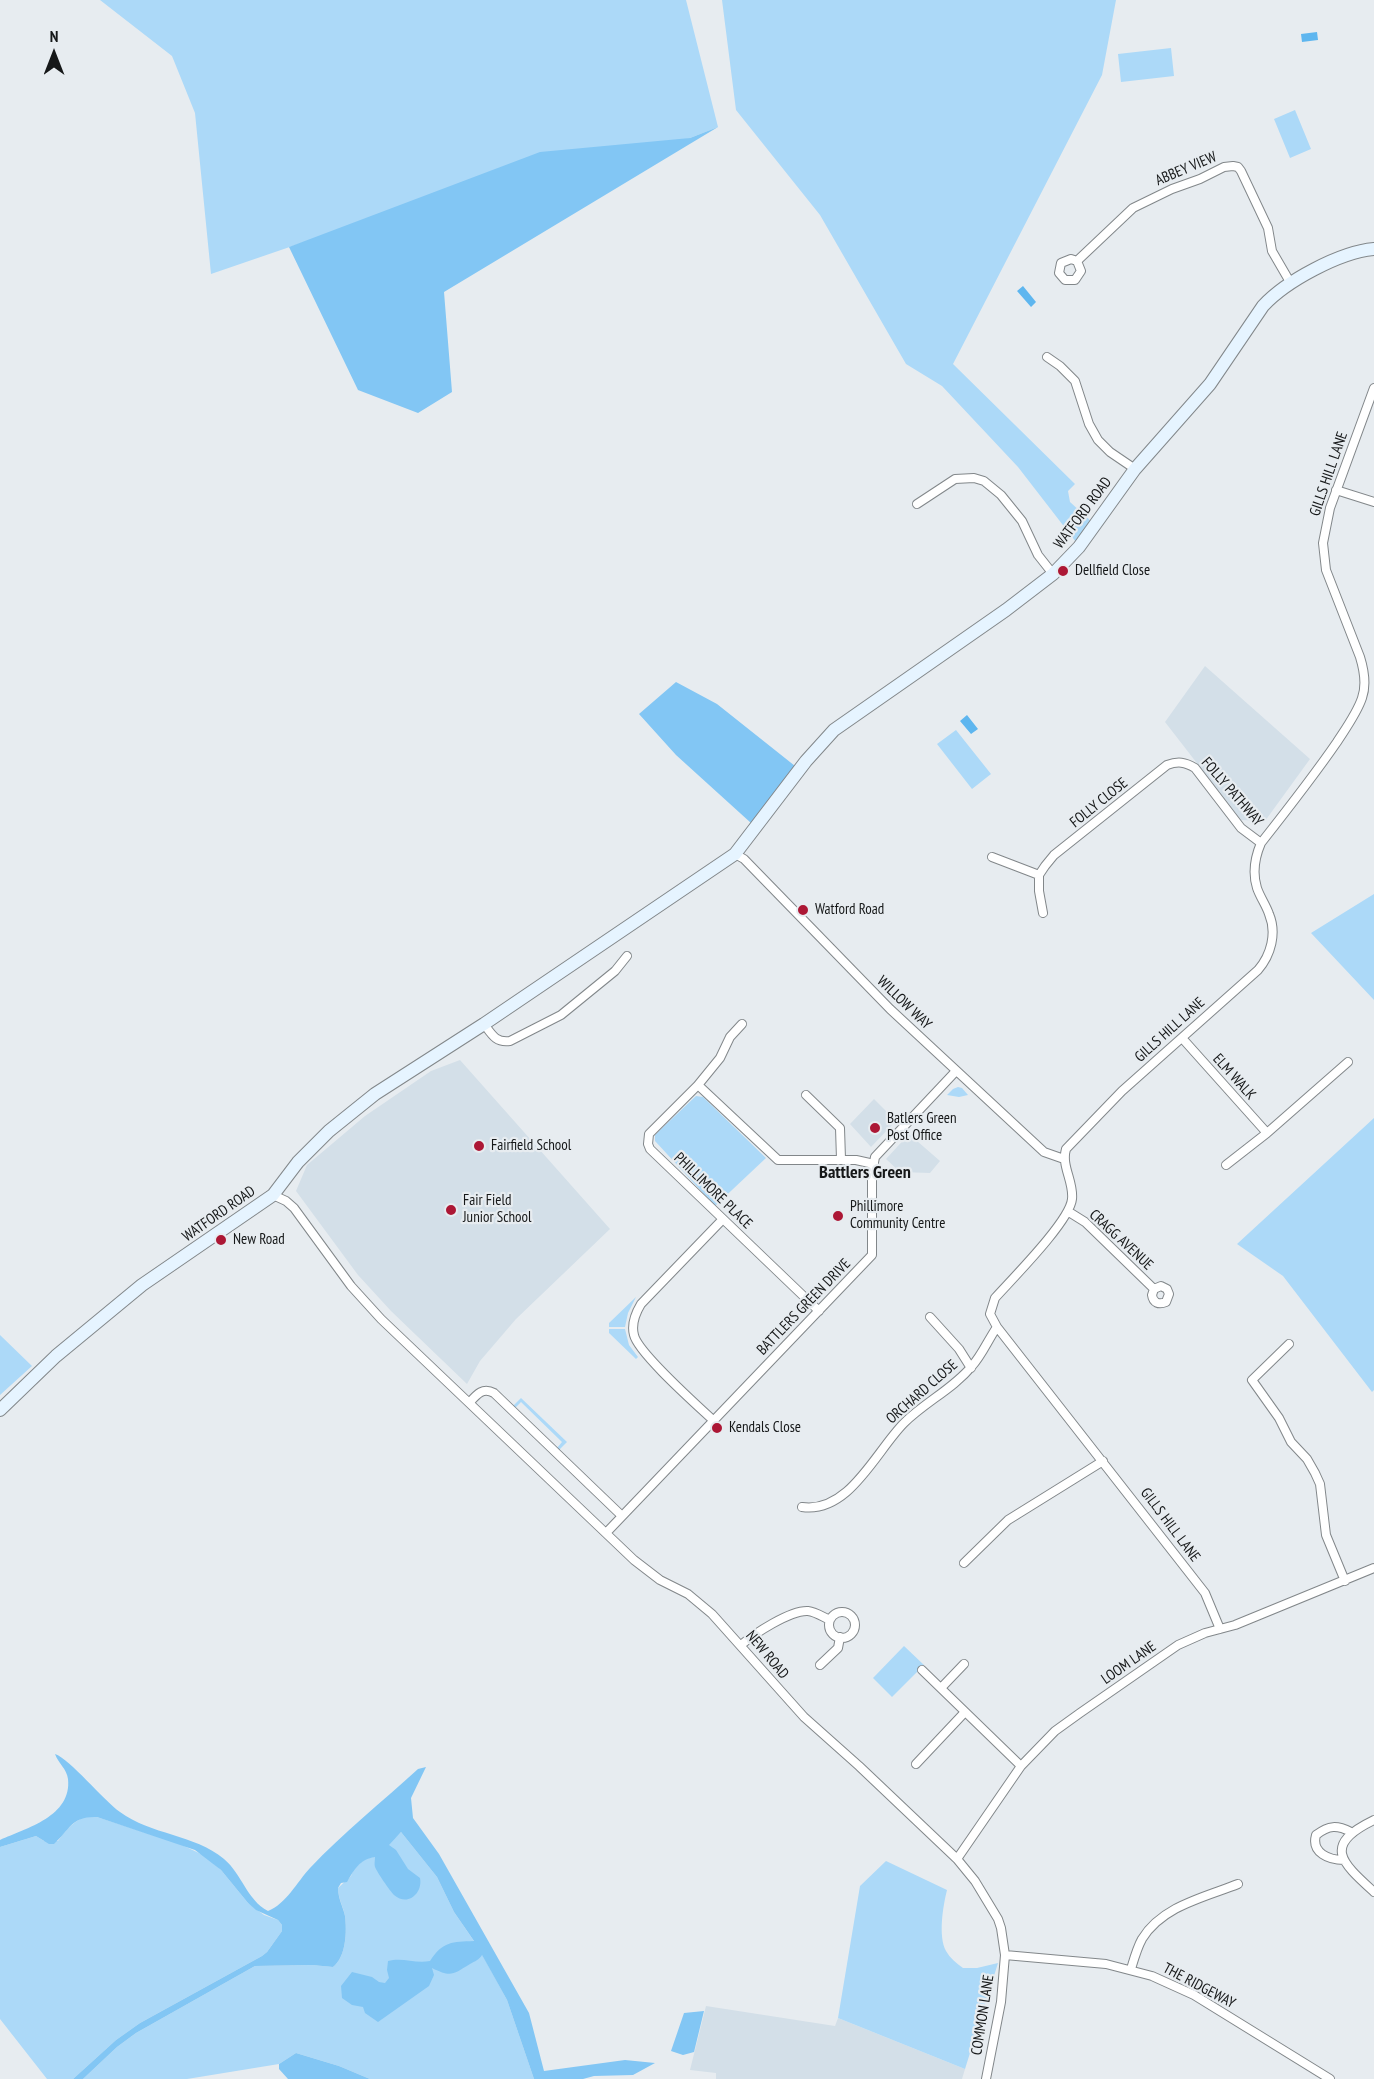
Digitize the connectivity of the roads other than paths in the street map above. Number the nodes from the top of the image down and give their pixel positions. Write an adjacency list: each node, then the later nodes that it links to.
1 (1374, 249): 3 (main road, WATFORD ROAD)
2 (1077, 261): 3 (street, ABBEY VIEW)
3 (1290, 282): 7 (main road, WATFORD ROAD)
4 (1047, 357): 7 (street)
5 (1374, 388): 6 (street, GILLS HILL LANE)
6 (1372, 401): 8 (street, GILLS HILL LANE)
7 (1135, 469): 11 (main road, WATFORD ROAD)
8 (1336, 490): 9 (street); 12 (street, GILLS HILL LANE)
9 (1374, 502)
10 (917, 504): 11 (street)
11 (1053, 574): 16 (main road, WATFORD ROAD)
12 (1364, 670): 13 (street); 15 (street, GILLS HILL LANE)
13 (1374, 670)
14 (1181, 762): 15 (street, FOLLY PATHWAY); 18 (street, FOLLY CLOSE)
15 (1261, 843): 23 (street, GILLS HILL LANE)
16 (735, 855): 21 (main road, WATFORD ROAD); 25 (street, WILLOW WAY)
17 (992, 857): 18 (street)
18 (1039, 875): 19 (street)
19 (1043, 912)
20 (627, 957): 21 (street)
21 (484, 1024): 33 (main road, WATFORD ROAD)
22 (742, 1024): 26 (street, PHILLIMORE PLACE)
23 (1182, 1038): 28 (street, ELM WALK); 30 (street, GILLS HILL LANE)
24 (1348, 1062): 28 (street)
25 (957, 1071): 30 (street, WILLOW WAY); 31 (street)
26 (698, 1085): 29 (street); 35 (street, PHILLIMORE PLACE)
27 (806, 1095): 29 (street)
28 (1267, 1133): 32 (street)
29 (841, 1159): 31 (street)
30 (1064, 1159): 34 (street)
31 (873, 1164): 37 (street, BATTLERS GREEN DRIVE)
32 (1226, 1165)
33 (273, 1195): 42 (street, NEW ROAD); 43 (main road, WATFORD ROAD)
34 (1069, 1212): 36 (street, CRAGG AVENUE); 39 (street)
35 (723, 1219): 37 (street, PHILLIMORE PLACE); 44 (street)
36 (1154, 1289)
37 (819, 1311): 44 (street, BATTLERS GREEN DRIVE)
38 (930, 1317): 41 (street)
39 (997, 1327): 41 (street, ORCHARD CLOSE); 45 (street, GILLS HILL LANE)
40 (1289, 1344): 51 (street)
41 (971, 1368): 46 (street, ORCHARD CLOSE)
42 (470, 1402): 47 (street); 48 (street, NEW ROAD)
43 (0, 1410)
44 (714, 1421): 47 (street, BATTLERS GREEN DRIVE)
45 (1103, 1461): 49 (street); 53 (street, GILLS HILL LANE)
46 (802, 1507)
47 (621, 1516): 48 (street, BATTLERS GREEN DRIVE)
48 (606, 1533): 55 (street, NEW ROAD)
49 (964, 1563)
50 (1374, 1568): 51 (street, LOOM LANE)
51 (1345, 1581): 53 (street, LOOM LANE)
52 (830, 1620): 54 (street); 54 (street); 55 (street)
53 (1220, 1629): 62 (street, LOOM LANE)
54 (840, 1637): 57 (street)
55 (741, 1646): 65 (street, NEW ROAD)
56 (964, 1664): 59 (street)
57 (820, 1665)
58 (922, 1670): 59 (street)
59 (941, 1688): 60 (street)
60 (965, 1712): 61 (street); 62 (street)
61 (916, 1764)
62 (1020, 1766): 65 (street, LOOM LANE)
63 (1374, 1820): 64 (street)
64 (1351, 1832): 66 (street); 66 (street)
65 (957, 1859): 69 (street, NEW ROAD)
66 (1344, 1860): 68 (street)
67 (1238, 1884): 70 (street)
68 (1374, 1892)
69 (1005, 1955): 70 (street, THE RIDGEWAY); 71 (street, COMMON LANE)
70 (1131, 1969): 72 (street, THE RIDGEWAY)
71 (986, 2079)
72 (1330, 2079)

